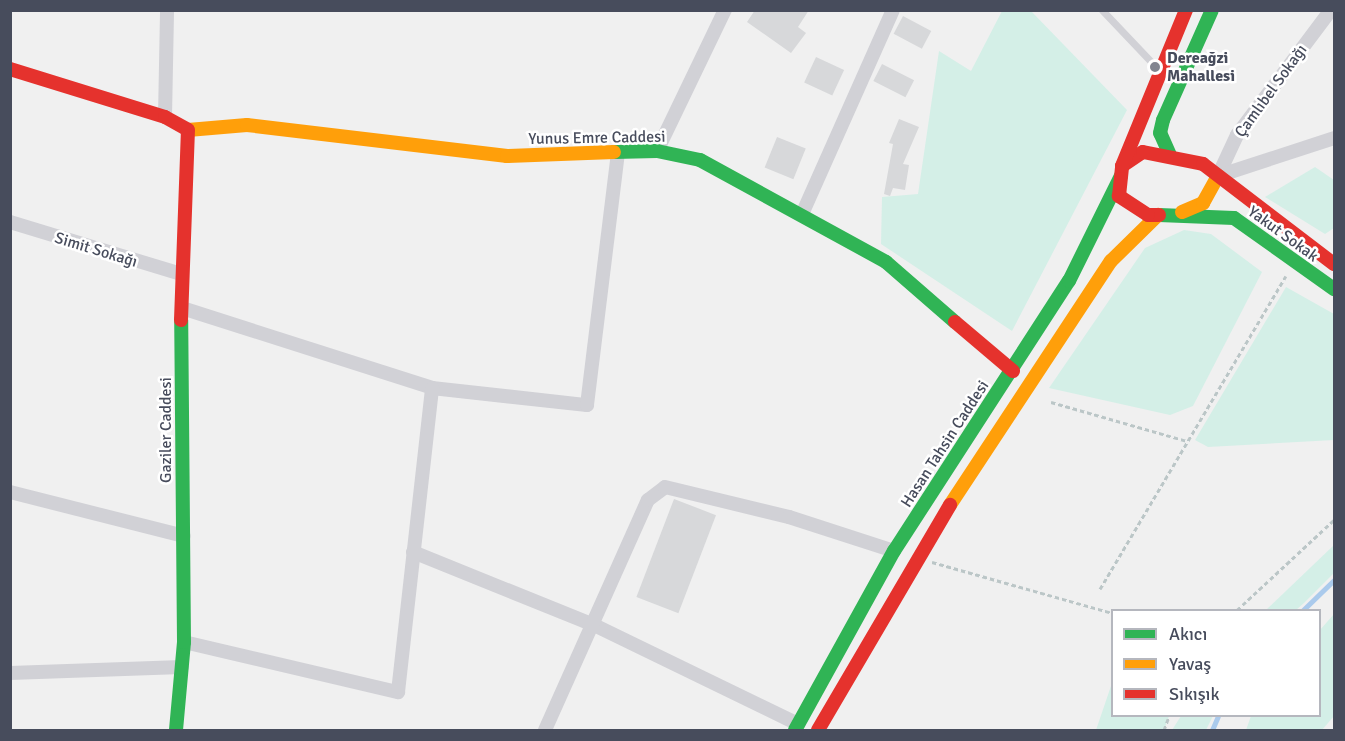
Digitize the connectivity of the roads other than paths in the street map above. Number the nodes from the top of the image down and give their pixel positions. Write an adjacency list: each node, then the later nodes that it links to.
1 (167, 10): 10 (street)
2 (725, 10): 13 (street)
3 (893, 10): 18 (street)
4 (1102, 10): 9 (lane)
5 (1186, 10): 9 (main road, Hasan Tahsin Caddesi)
6 (1212, 10): 15 (main road)
7 (1331, 10): 17 (street, Çamlıbel Sokağı)
8 (10, 69): 10 (main road)
9 (1158, 69): 16 (main road, Hasan Tahsin Caddesi)
10 (165, 117): 11 (main road)
11 (188, 130): 14 (main road, Yunus Emre Caddesi); 23 (main road, Gaziler Caddesi)
12 (1335, 138): 17 (street)
13 (657, 151): 14 (main road, Yunus Emre Caddesi); 18 (main road, Yunus Emre Caddesi)
14 (618, 153): 27 (street)
15 (1170, 155): 16 (main road); 17 (main road)
16 (1121, 171): 19 (main road); 26 (main road, Hasan Tahsin Caddesi)
17 (1218, 176): 20 (main road); 22 (main road, Yakut Sokak)
18 (803, 212): 26 (main road, Yunus Emre Caddesi)
19 (1158, 216): 20 (main road); 39 (main road)
20 (1174, 216): 24 (main road, Yakut Sokak)
21 (10, 222): 23 (street, Simit Sokağı)
22 (1335, 264)
23 (182, 274): 25 (main road, Gaziler Caddesi)
24 (1335, 289)
25 (182, 308): 27 (street); 29 (main road, Gaziler Caddesi)
26 (1013, 371): 30 (main road, Hasan Tahsin Caddesi)
27 (432, 388): 31 (street)
28 (10, 492): 29 (street)
29 (184, 536): 33 (main road, Gaziler Caddesi)
30 (894, 551): 32 (street); 36 (main road, Hasan Tahsin Caddesi)
31 (413, 552): 32 (street); 33 (street)
32 (594, 625): 36 (street); 38 (street)
33 (184, 642): 34 (main road, Gaziler Caddesi)
34 (182, 667): 35 (street); 37 (main road, Gaziler Caddesi)
35 (10, 673)
36 (796, 727)
37 (176, 730)
38 (545, 730)
39 (818, 730)

